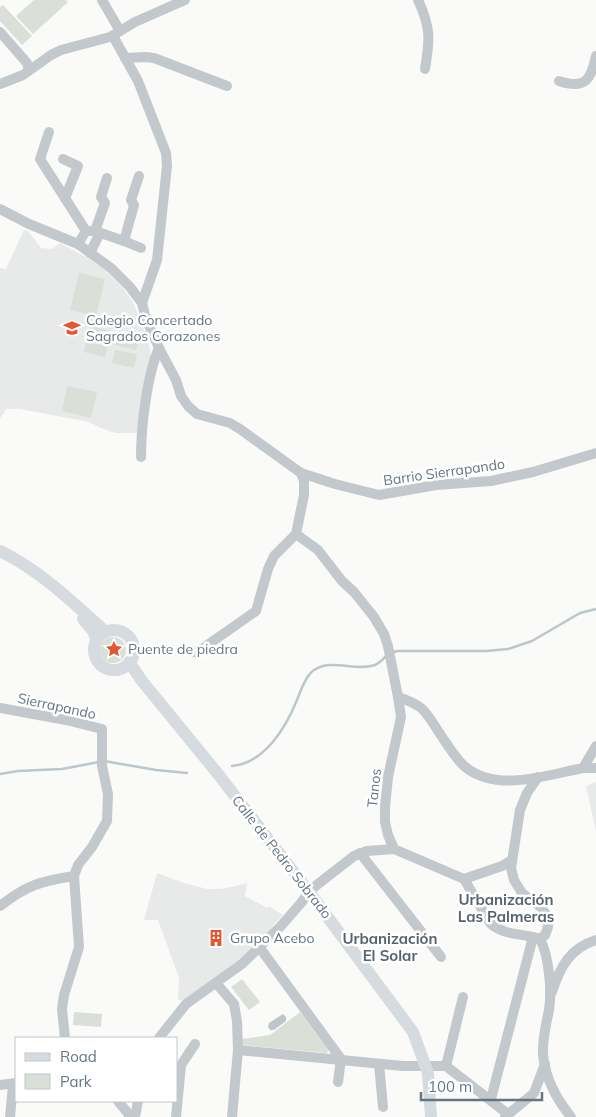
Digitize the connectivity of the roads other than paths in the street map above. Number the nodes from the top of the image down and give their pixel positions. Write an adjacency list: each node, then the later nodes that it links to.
1 (102, 0): 5 (street)
2 (418, 0): 8 (street)
3 (180, 1): 5 (street)
4 (0, 32): 9 (street)
5 (116, 33): 7 (street); 9 (street)
6 (596, 56): 10 (street)
7 (125, 58): 12 (street); 24 (street)
8 (425, 69)
9 (29, 70): 11 (street)
10 (560, 81)
11 (0, 84)
12 (227, 86)
13 (49, 132): 17 (street)
14 (63, 159): 17 (street)
15 (138, 176): 20 (street)
16 (107, 178): 19 (street)
17 (65, 198): 19 (street)
18 (0, 210): 21 (street, Barrio Sierrapando)
19 (94, 232): 20 (street); 21 (street); 23 (street)
20 (124, 241): 22 (street)
21 (78, 244): 23 (street, Barrio Sierrapando)
22 (141, 248)
23 (90, 253): 24 (street, Barrio Sierrapando)
24 (142, 303): 25 (street, Barrio Sierrapando)
25 (159, 348): 27 (street); 28 (street, Barrio Sierrapando)
26 (596, 453): 28 (street, Barrio Sierrapando)
27 (141, 457)
28 (301, 473): 29 (street)
29 (296, 534): 33 (street); 35 (street, Tanos)
30 (0, 551): 32 (main road)
31 (0, 559): 32 (main road)
32 (101, 636): 34 (main road); 34 (main road)
33 (196, 653)
34 (126, 665): 46 (main road, Calle de Pedro Sobrado)
35 (398, 696): 40 (street); 41 (street, Tanos)
36 (0, 708): 44 (street, Sierrapando)
37 (596, 746): 38 (street)
38 (583, 768): 39 (street); 40 (street)
39 (596, 768)
40 (538, 777): 43 (street)
41 (394, 849): 42 (street); 45 (street)
42 (360, 853): 46 (street); 51 (street)
43 (512, 860): 45 (street); 48 (street)
44 (74, 876): 47 (street); 55 (street)
45 (464, 879): 48 (street)
46 (307, 894): 50 (street); 63 (main road, Calle de Pedro Sobrado)
47 (0, 906)
48 (536, 938): 54 (street); 68 (street)
49 (596, 940): 54 (street)
50 (260, 948): 52 (street); 59 (street)
51 (441, 957)
52 (216, 983): 56 (street); 58 (street)
53 (463, 997): 62 (street)
54 (550, 1000): 61 (street)
55 (65, 1037)
56 (160, 1037)
57 (195, 1044): 67 (street)
58 (238, 1050): 59 (street); 78 (street)
59 (341, 1059): 60 (street); 64 (street)
60 (379, 1064): 63 (street); 72 (street)
61 (545, 1064): 73 (street); 81 (street)
62 (446, 1066): 63 (street); 68 (street)
63 (423, 1067): 79 (main road, Calle de Pedro Sobrado); 80 (main road, Calle de Pedro Sobrado)
64 (338, 1082)
65 (14, 1084): 66 (street); 74 (street)
66 (0, 1085)
67 (178, 1096)
68 (491, 1100): 73 (street)
69 (119, 1102): 75 (street)
70 (138, 1102): 76 (street)
71 (177, 1102): 77 (street)
72 (382, 1107)
73 (506, 1115)
74 (10, 1117)
75 (131, 1117)
76 (135, 1117)
77 (176, 1117)
78 (232, 1117)
79 (424, 1117)
80 (431, 1117)
81 (571, 1117)

